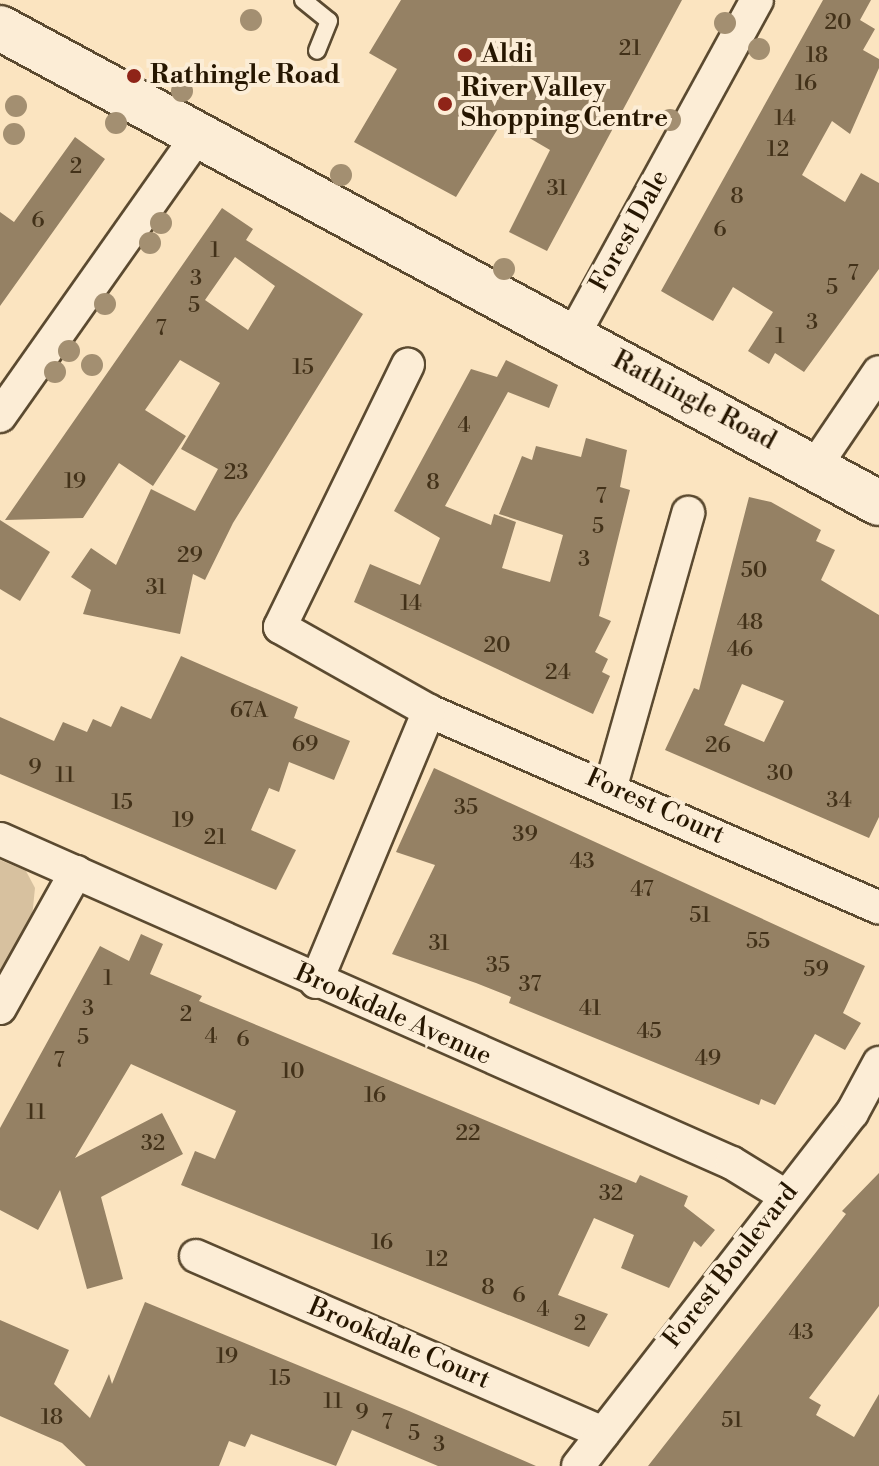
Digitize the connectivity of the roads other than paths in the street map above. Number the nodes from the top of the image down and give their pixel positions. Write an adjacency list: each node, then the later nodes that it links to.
1 (303, 0): 4 (lane)
2 (757, 0): 6 (street, Forest Dale)
3 (0, 28): 5 (street, Rathingle Road)
4 (317, 51)
5 (199, 134): 6 (street, Rathingle Road); 9 (street)
6 (573, 336): 10 (street, Rathingle Road)
7 (408, 365): 13 (street, Forest Court)
8 (879, 372): 10 (street)
9 (0, 416)
10 (816, 465): 11 (street, Rathingle Road)
11 (879, 503)
12 (688, 513): 14 (street)
13 (429, 711): 14 (street, Forest Court); 18 (street)
14 (611, 786): 17 (street, Forest Court)
15 (0, 839): 16 (street, Brookdale Avenue)
16 (76, 872): 18 (street, Brookdale Avenue); 19 (street)
17 (879, 908)
18 (316, 982): 21 (street, Brookdale Avenue)
19 (0, 1008)
20 (879, 1063): 21 (street, Forest Boulevard)
21 (784, 1195): 23 (street, Forest Boulevard)
22 (196, 1256): 23 (street, Brookdale Court)
23 (603, 1433): 24 (street, Forest Boulevard)
24 (578, 1466)

